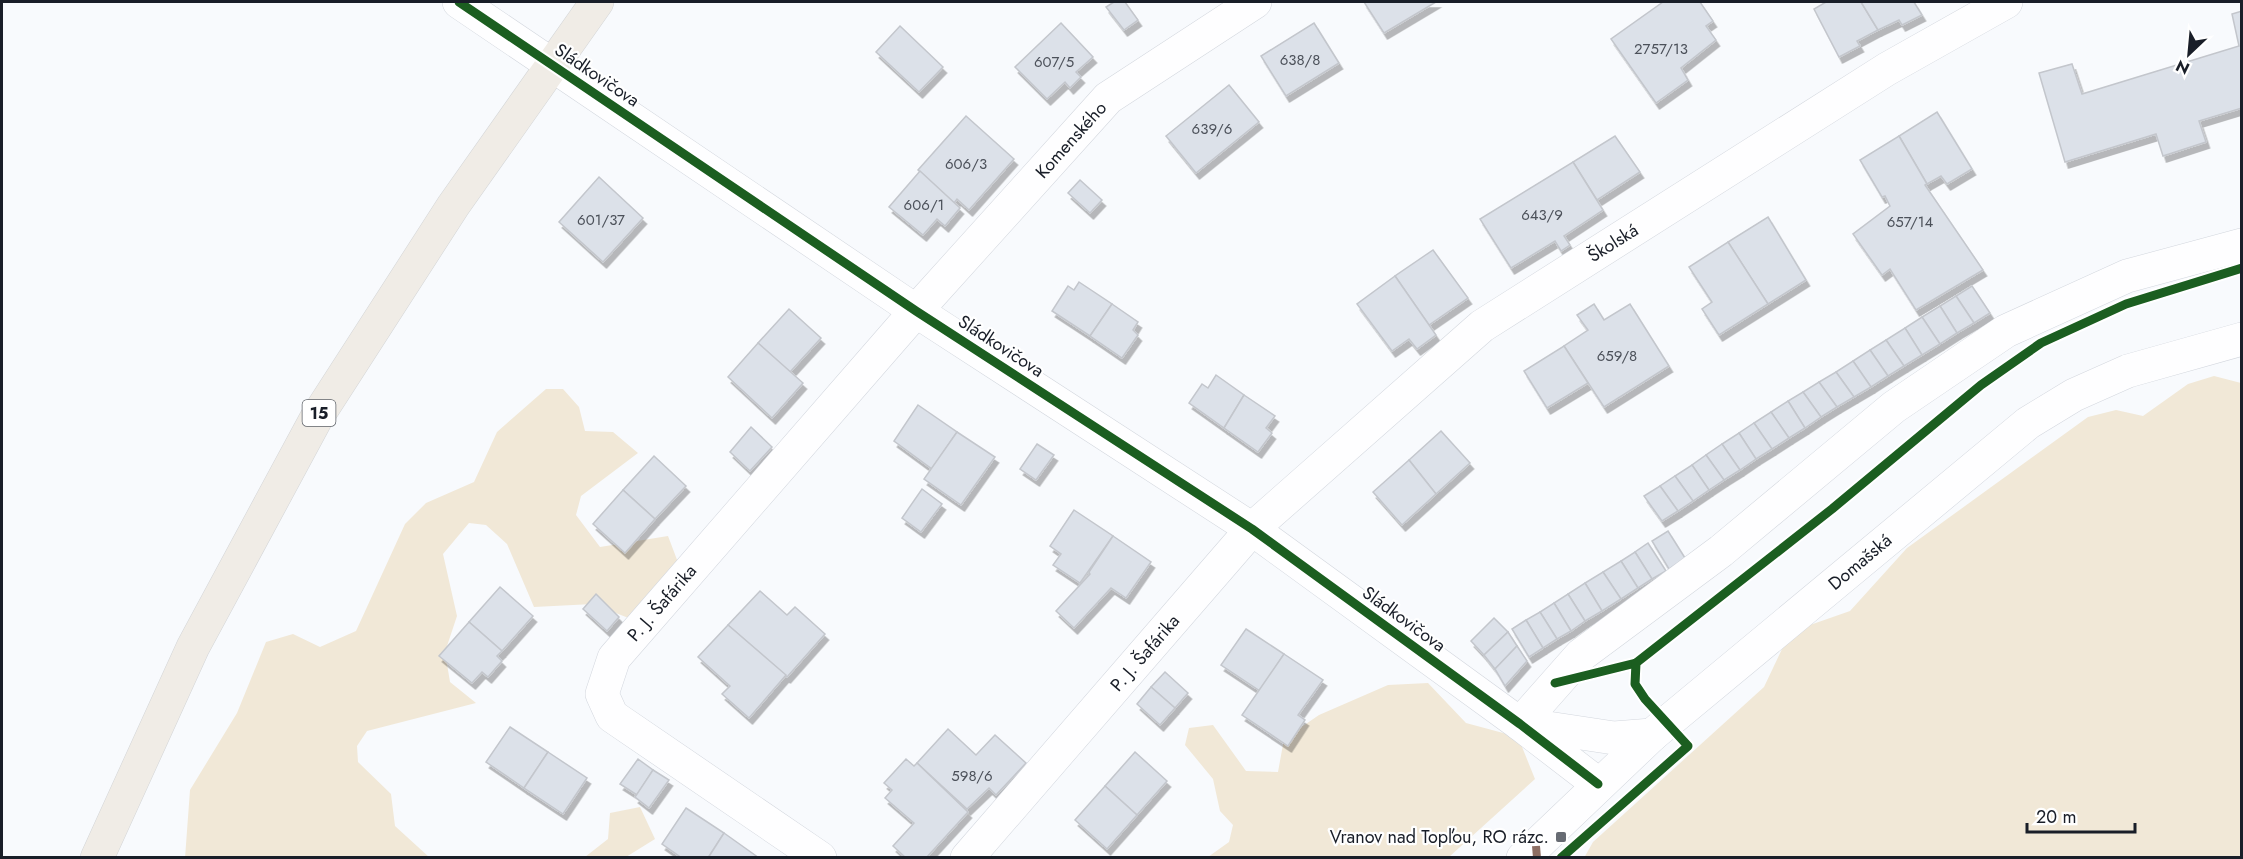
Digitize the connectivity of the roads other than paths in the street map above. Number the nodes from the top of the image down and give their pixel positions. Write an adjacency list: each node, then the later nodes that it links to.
1 (459, 2): 5 (street, Sládkovičova)
2 (597, 2): 5 (main road, 15)
3 (1255, 2): 7 (street, Komenského)
4 (2006, 2): 9 (street, Školská)
5 (551, 64): 7 (street, Sládkovičova); 15 (main road, 15)
6 (2241, 245): 10 (street)
7 (916, 311): 9 (street, Sládkovičova); 16 (street, P. J. Šafárika)
8 (2241, 339): 11 (street, Domašská)
9 (1252, 530): 10 (street, Sládkovičova); 17 (street, P. J. Šafárika)
10 (1520, 724): 11 (street); 12 (street, Sládkovičova)
11 (1652, 735): 13 (street, Domašská)
12 (1564, 757): 13 (street, Sládkovičova); 14 (street)
13 (1598, 784): 14 (street, Domašská)
14 (1548, 834): 18 (street, Domašská)
15 (97, 858)
16 (820, 858)
17 (967, 858)
18 (1523, 858)

